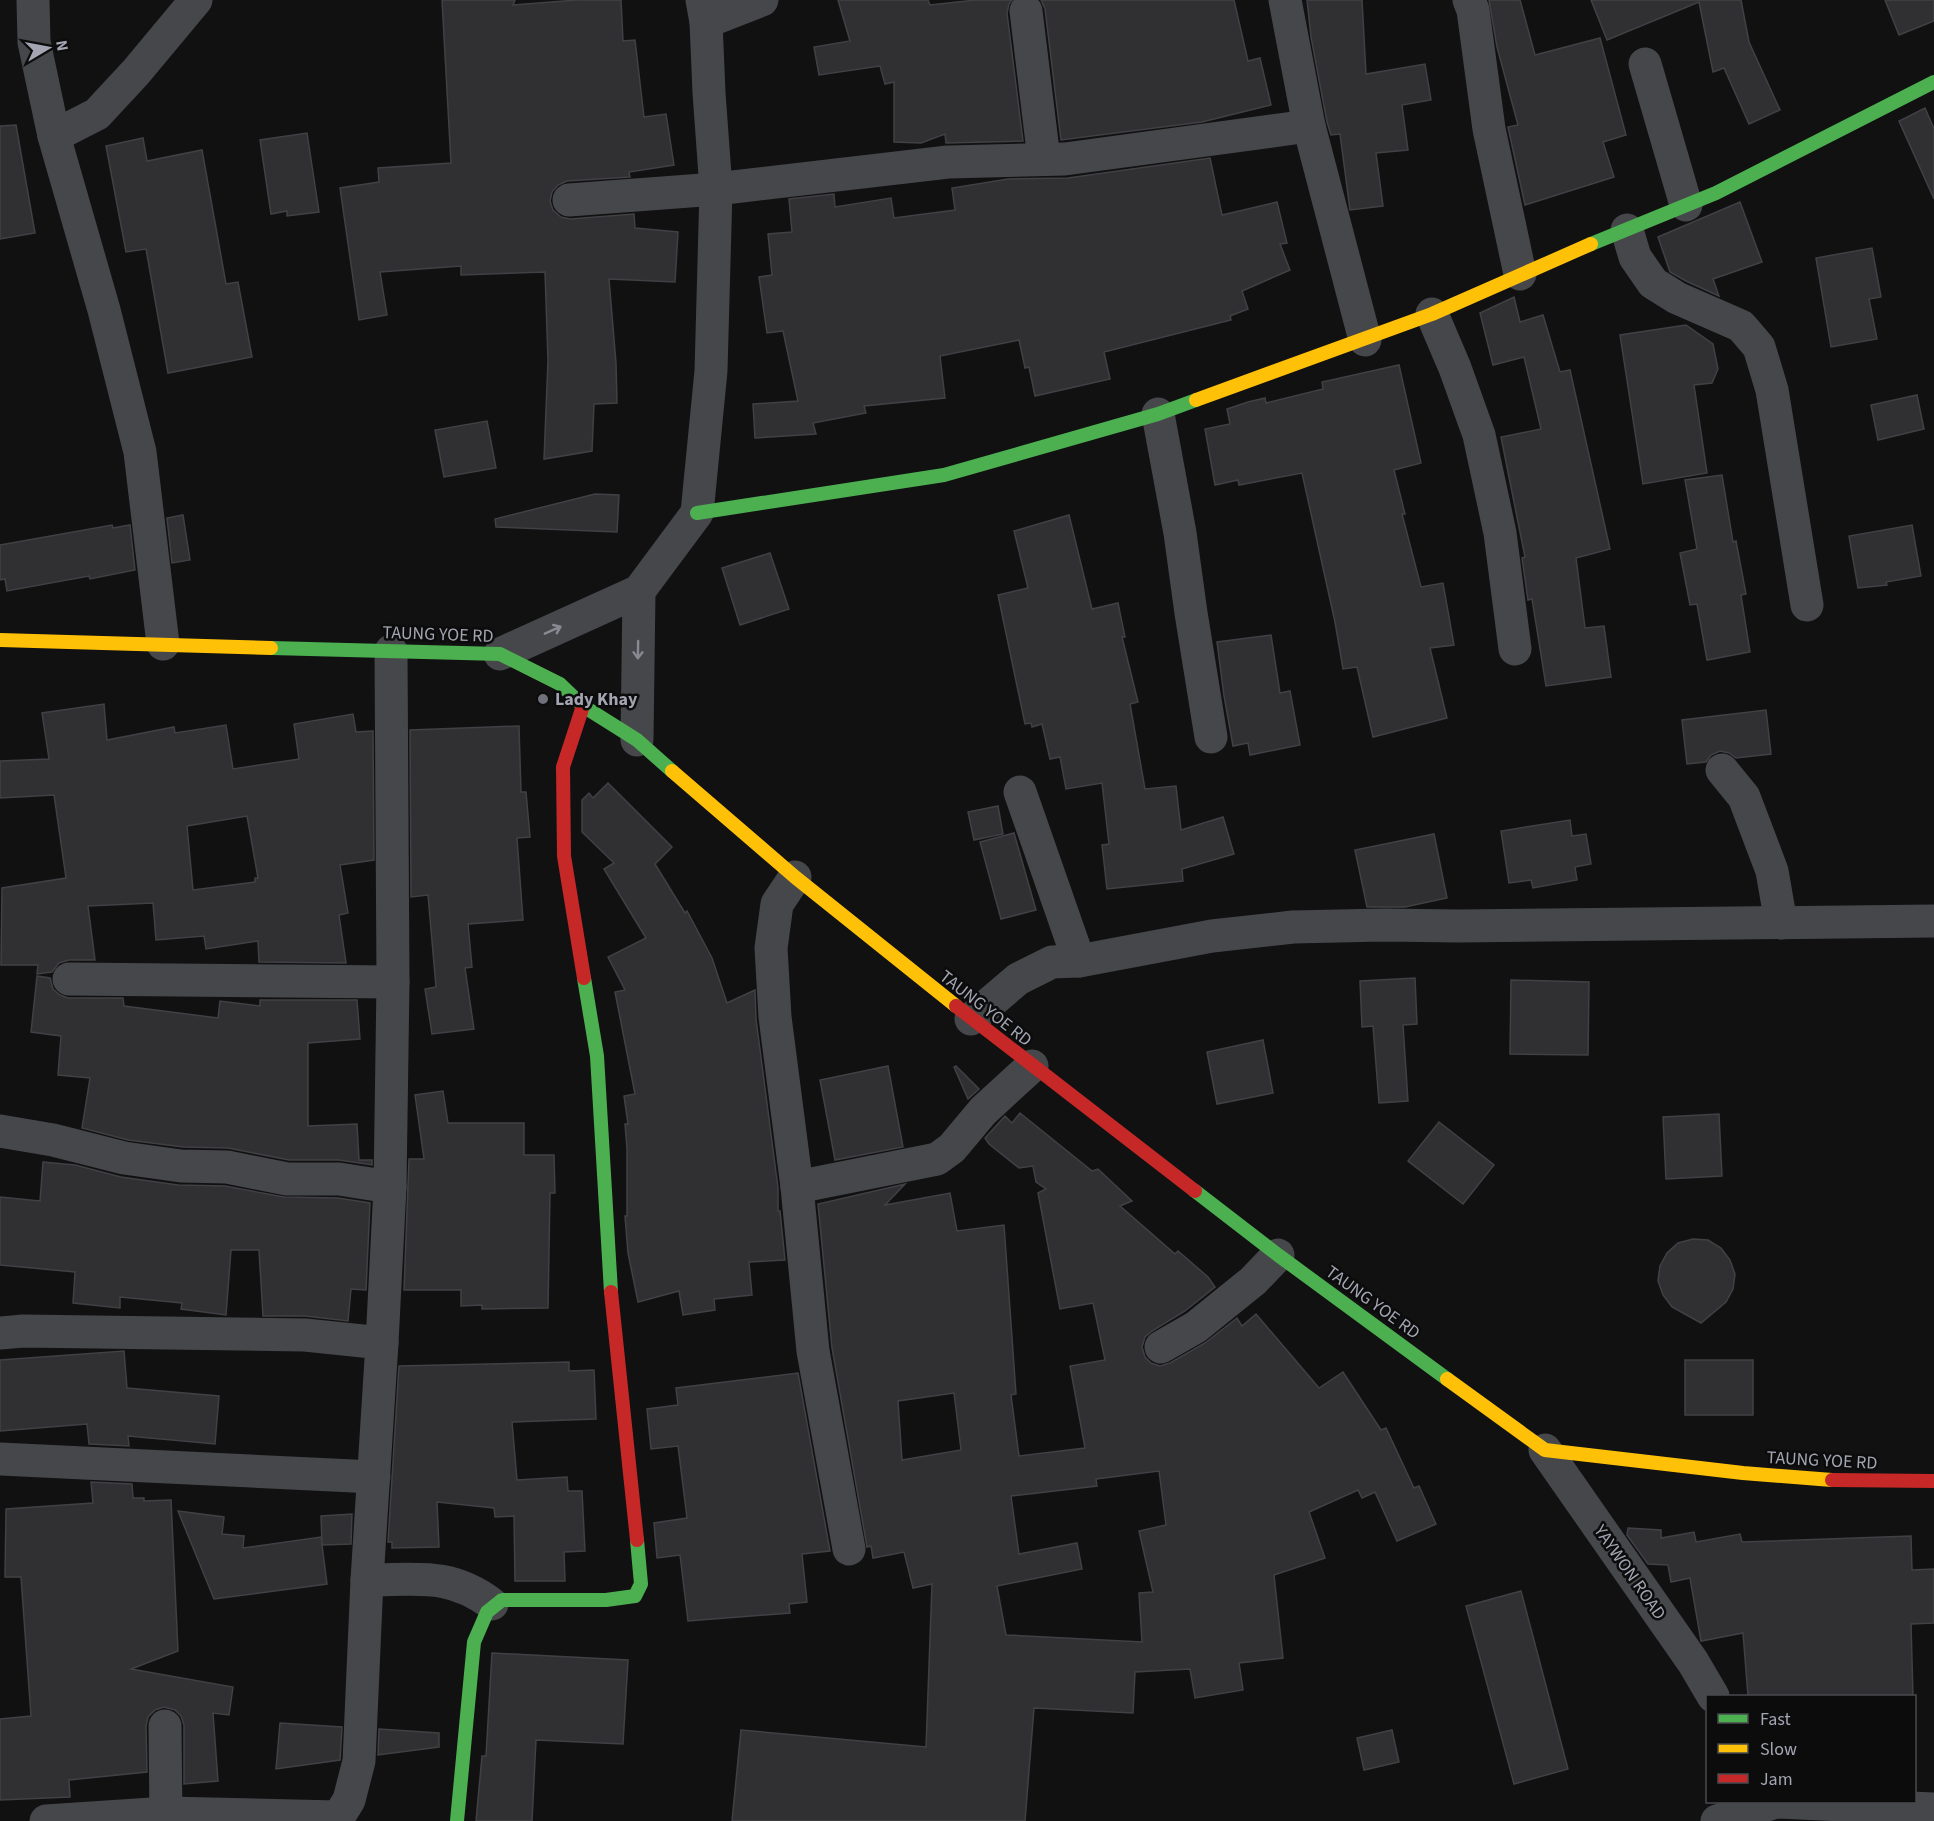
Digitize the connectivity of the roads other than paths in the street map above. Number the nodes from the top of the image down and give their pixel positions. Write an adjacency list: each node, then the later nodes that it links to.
1 (33, 0): 11 (street)
2 (196, 0): 11 (street)
3 (762, 0): 6 (street)
4 (1285, 0): 10 (street)
5 (1469, 0): 17 (street)
6 (704, 11): 13 (street)
7 (1026, 11): 12 (street)
8 (1645, 64): 15 (street)
9 (1934, 82): 15 (street)
10 (1309, 126): 12 (street); 19 (street)
11 (54, 136): 25 (street)
12 (1044, 159): 13 (street)
13 (716, 189): 14 (street); 21 (street)
14 (569, 200)
15 (1686, 205): 16 (street)
16 (1627, 230): 17 (street); 23 (street)
17 (1520, 274): 18 (street)
18 (1432, 314): 19 (street); 26 (street)
19 (1365, 340): 20 (street)
20 (1158, 414): 21 (street); 30 (street)
21 (697, 513): 22 (street)
22 (639, 591): 28 (street, one-way to 22); 31 (street, one-way to 31)
23 (1807, 604)
24 (0, 640): 25 (street, TAUNG YOE RD)
25 (163, 644): 27 (street, TAUNG YOE RD)
26 (1515, 649)
27 (391, 651): 28 (street, TAUNG YOE RD); 39 (street)
28 (500, 654): 29 (street, TAUNG YOE RD)
29 (584, 706): 31 (street, TAUNG YOE RD); 55 (street)
30 (1211, 737)
31 (637, 740): 34 (street, TAUNG YOE RD)
32 (1722, 770): 36 (street)
33 (1020, 792): 37 (street)
34 (795, 877): 40 (street, TAUNG YOE RD); 44 (street)
35 (1934, 921): 36 (street)
36 (1781, 923): 37 (street)
37 (1079, 961): 40 (street)
38 (69, 979): 39 (street)
39 (393, 982): 43 (street)
40 (971, 1019): 41 (street, TAUNG YOE RD)
41 (1032, 1066): 44 (street); 45 (street, TAUNG YOE RD)
42 (0, 1131): 43 (street)
43 (390, 1187): 47 (street)
44 (797, 1187): 53 (street)
45 (1278, 1255): 48 (street); 49 (street, TAUNG YOE RD)
46 (0, 1333): 47 (street)
47 (382, 1343): 51 (street)
48 (1161, 1347)
49 (1545, 1450): 52 (street, TAUNG YOE RD); 56 (street, YAYWON ROAD)
50 (0, 1459): 51 (street)
51 (374, 1477): 54 (street)
52 (1934, 1481)
53 (849, 1549)
54 (367, 1581): 55 (street); 63 (street)
55 (492, 1604): 65 (street)
56 (1712, 1695)
57 (165, 1726): 62 (street)
58 (1773, 1803): 66 (street)
59 (1776, 1803): 67 (street)
60 (1799, 1803): 61 (street)
61 (1934, 1809)
62 (167, 1817): 63 (street); 64 (street)
63 (337, 1819)
64 (46, 1821)
65 (458, 1821)
66 (1717, 1821)
67 (1783, 1821)

